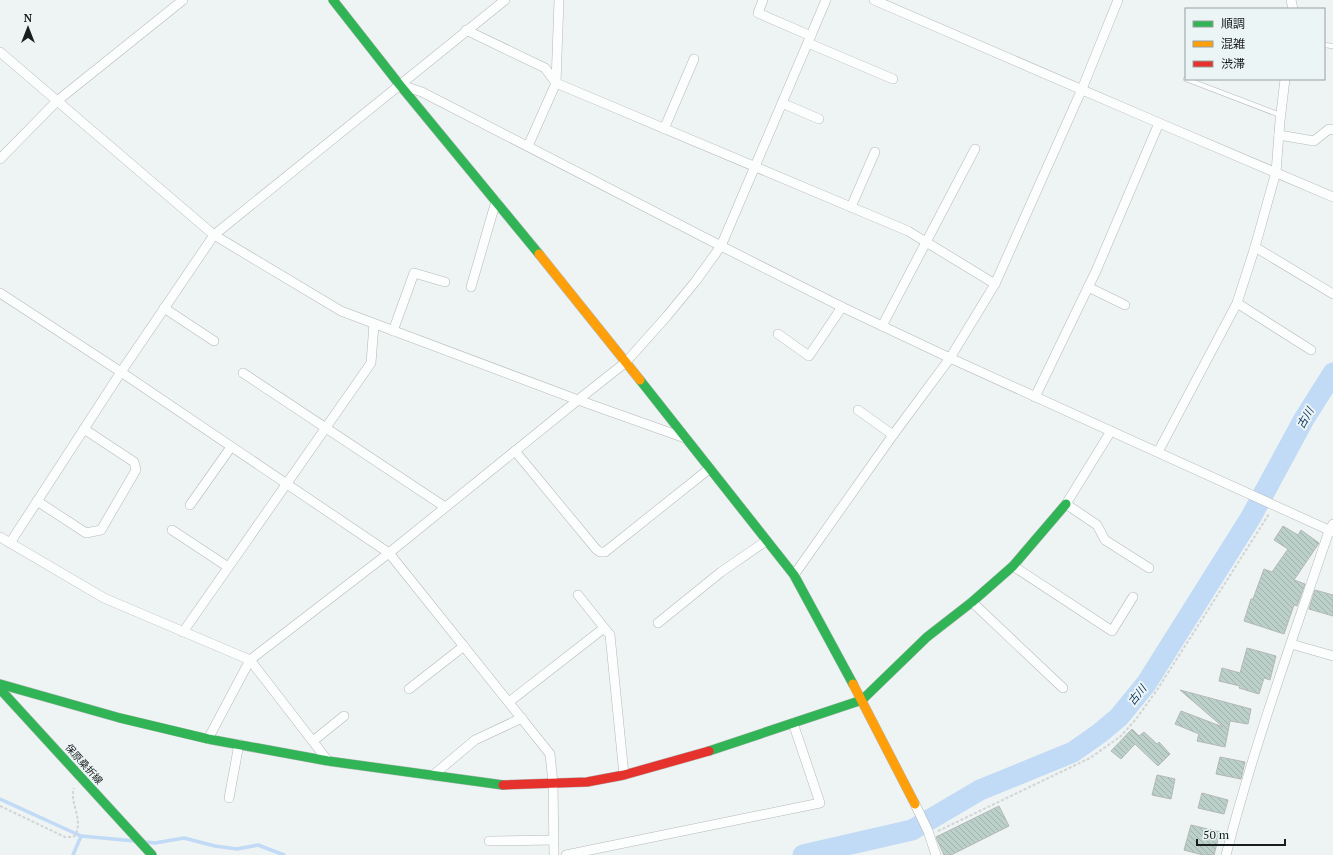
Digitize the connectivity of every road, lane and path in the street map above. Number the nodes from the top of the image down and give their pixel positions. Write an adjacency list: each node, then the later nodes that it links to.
1 (183, 0): 19 (street)
2 (333, 0): 17 (street)
3 (505, 0): 9 (street)
4 (559, 0): 16 (street)
5 (763, 0): 10 (street)
6 (826, 0): 10 (street)
7 (876, 0): 18 (street)
8 (1118, 0): 18 (street)
9 (466, 30): 16 (street); 17 (street)
10 (810, 40): 13 (street); 20 (street)
11 (0, 52): 19 (street)
12 (694, 59): 24 (street)
13 (893, 79)
14 (1190, 80): 21 (lane)
15 (1285, 80): 21 (street)
16 (556, 83): 24 (street); 27 (street)
17 (399, 84): 27 (street); 34 (street); 36 (street)
18 (1082, 89): 23 (street); 41 (street)
19 (57, 101): 30 (street); 36 (street)
20 (782, 103): 22 (street); 31 (street)
21 (1280, 115): 26 (street)
22 (819, 119)
23 (1159, 123): 32 (street); 43 (street)
24 (664, 128): 31 (street)
25 (1333, 130): 26 (street)
26 (1279, 135): 32 (street)
27 (528, 146): 38 (street)
28 (975, 149): 37 (street)
29 (875, 152): 35 (street)
30 (0, 159)
31 (755, 167): 35 (street); 38 (street)
32 (1276, 172): 33 (street); 39 (street)
33 (1333, 197)
34 (496, 201): 42 (street); 57 (street)
35 (851, 207): 37 (street)
36 (214, 235): 49 (street); 50 (street)
37 (926, 242): 41 (street); 51 (street)
38 (721, 246): 48 (street); 57 (street)
39 (1255, 247): 45 (street); 46 (street)
40 (445, 282): 52 (street)
41 (995, 284): 56 (street)
42 (471, 287)
43 (1088, 287): 47 (street); 60 (street)
44 (0, 293): 58 (street)
45 (1333, 294)
46 (1237, 303): 55 (street); 70 (street)
47 (1125, 305)
48 (842, 307): 51 (street); 53 (street)
49 (164, 308): 54 (street); 58 (street)
50 (374, 324): 52 (street); 63 (street)
51 (882, 326): 56 (street)
52 (393, 331): 61 (street)
53 (778, 334)
54 (214, 341)
55 (1311, 350)
56 (950, 358): 60 (street); 66 (street)
57 (626, 362): 61 (street); 67 (street)
58 (121, 372): 64 (street); 68 (street)
59 (243, 373): 63 (street)
60 (1035, 397): 65 (street)
61 (578, 400): 67 (street); 69 (street)
62 (858, 410): 66 (street)
63 (326, 428): 72 (street); 77 (street)
64 (84, 429): 73 (street); 73 (street)
65 (1111, 431): 70 (street); 74 (street)
66 (893, 435): 87 (street)
67 (685, 438): 71 (street)
68 (231, 447): 72 (street); 75 (street)
69 (515, 451): 71 (street); 77 (street)
70 (1158, 452): 76 (street)
71 (709, 469): 81 (street)
72 (286, 484): 83 (street); 85 (street)
73 (37, 501): 82 (street)
74 (1066, 504): 84 (street); 86 (street)
75 (190, 505)
76 (1272, 505): 78 (street); 117 (path)
77 (445, 507): 83 (street)
78 (1332, 529): 94 (street)
79 (172, 530): 85 (street)
80 (0, 537): 82 (street)
81 (766, 541): 87 (street); 91 (street)
82 (10, 543): 93 (street)
83 (389, 553): 95 (street); 97 (street)
84 (1013, 566): 89 (street); 90 (street)
85 (228, 568): 93 (street)
86 (1149, 568)
87 (794, 575): 102 (street)
88 (578, 596): 92 (street)
89 (1133, 597)
90 (972, 602): 100 (street); 102 (street)
91 (658, 623)
92 (604, 628): 103 (street); 112 (street)
93 (183, 632): 97 (street)
94 (1291, 644): 96 (street); 124 (street)
95 (464, 646): 101 (street); 103 (street)
96 (1333, 656)
97 (250, 660): 107 (street); 108 (street)
98 (0, 684): 107 (street)
99 (0, 688): 111 (street, 保原桑折線)
100 (1063, 688)
101 (409, 689)
102 (862, 700): 106 (street); 117 (street)
103 (509, 702): 105 (street)
104 (344, 716): 108 (street)
105 (522, 718): 113 (street); 114 (street)
106 (793, 723): 112 (street); 122 (street)
107 (208, 739): 109 (street)
108 (313, 741): 110 (street)
109 (239, 744): 110 (street); 115 (street)
110 (328, 761): 113 (street)
111 (80, 775): 116 (path); 120 (street, 保原桑折線)
112 (624, 775): 114 (street)
113 (432, 776): 114 (street)
114 (553, 783): 118 (street)
115 (229, 798)
116 (0, 806)
117 (929, 833): 123 (street)
118 (554, 840): 119 (street); 121 (street)
119 (489, 841)
120 (152, 855)
121 (554, 855)
122 (566, 855)
123 (936, 855)
124 (1226, 855)

